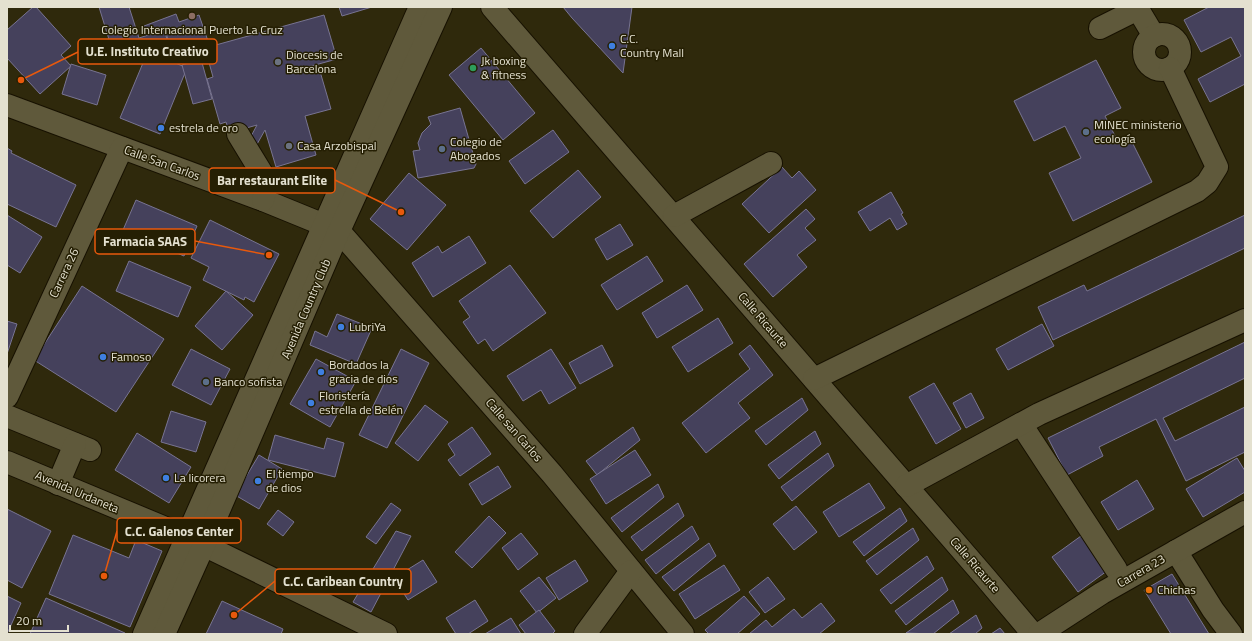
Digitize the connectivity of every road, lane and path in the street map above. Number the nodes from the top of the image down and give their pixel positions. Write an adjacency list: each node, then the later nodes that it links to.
1 (420, 7): 11 (street, Avenida Country Club)
2 (441, 7): 11 (street, Avenida Country Club)
3 (492, 7): 10 (street, Calle Ricaurte)
4 (1100, 28): 13 (street)
5 (7, 105): 7 (street, Calle San Carlos)
6 (238, 134): 9 (street)
7 (122, 148): 9 (street, Calle San Carlos); 14 (street, Carrera 26)
8 (771, 163): 10 (street)
9 (263, 200): 11 (street, Calle San Carlos)
10 (674, 216): 13 (street, Calle Ricaurte)
11 (332, 228): 21 (street, Avenida Country Club); 24 (street, Calle san Carlos)
12 (1245, 320): 16 (street)
13 (814, 379): 19 (street, Calle Ricaurte)
14 (7, 397)
15 (7, 416): 18 (street)
16 (1022, 424): 19 (street); 23 (street)
17 (7, 462): 18 (street, Avenida Urdaneta)
18 (58, 484): 21 (street, Avenida Urdaneta)
19 (906, 486): 30 (street, Calle Ricaurte)
20 (1245, 512): 22 (street, Carrera 23)
21 (196, 541): 25 (street, Avenida Country Club); 26 (street, Avenida Country Club); 27 (street, Avenida Urdaneta)
22 (1176, 551): 31 (street, Carrera 23); 32 (street)
23 (1116, 569)
24 (631, 571): 28 (street); 29 (street, Calle san Carlos)
25 (144, 634)
26 (164, 634)
27 (386, 634)
28 (585, 634)
29 (683, 634)
30 (1033, 634)
31 (1039, 634)
32 (1231, 634)

